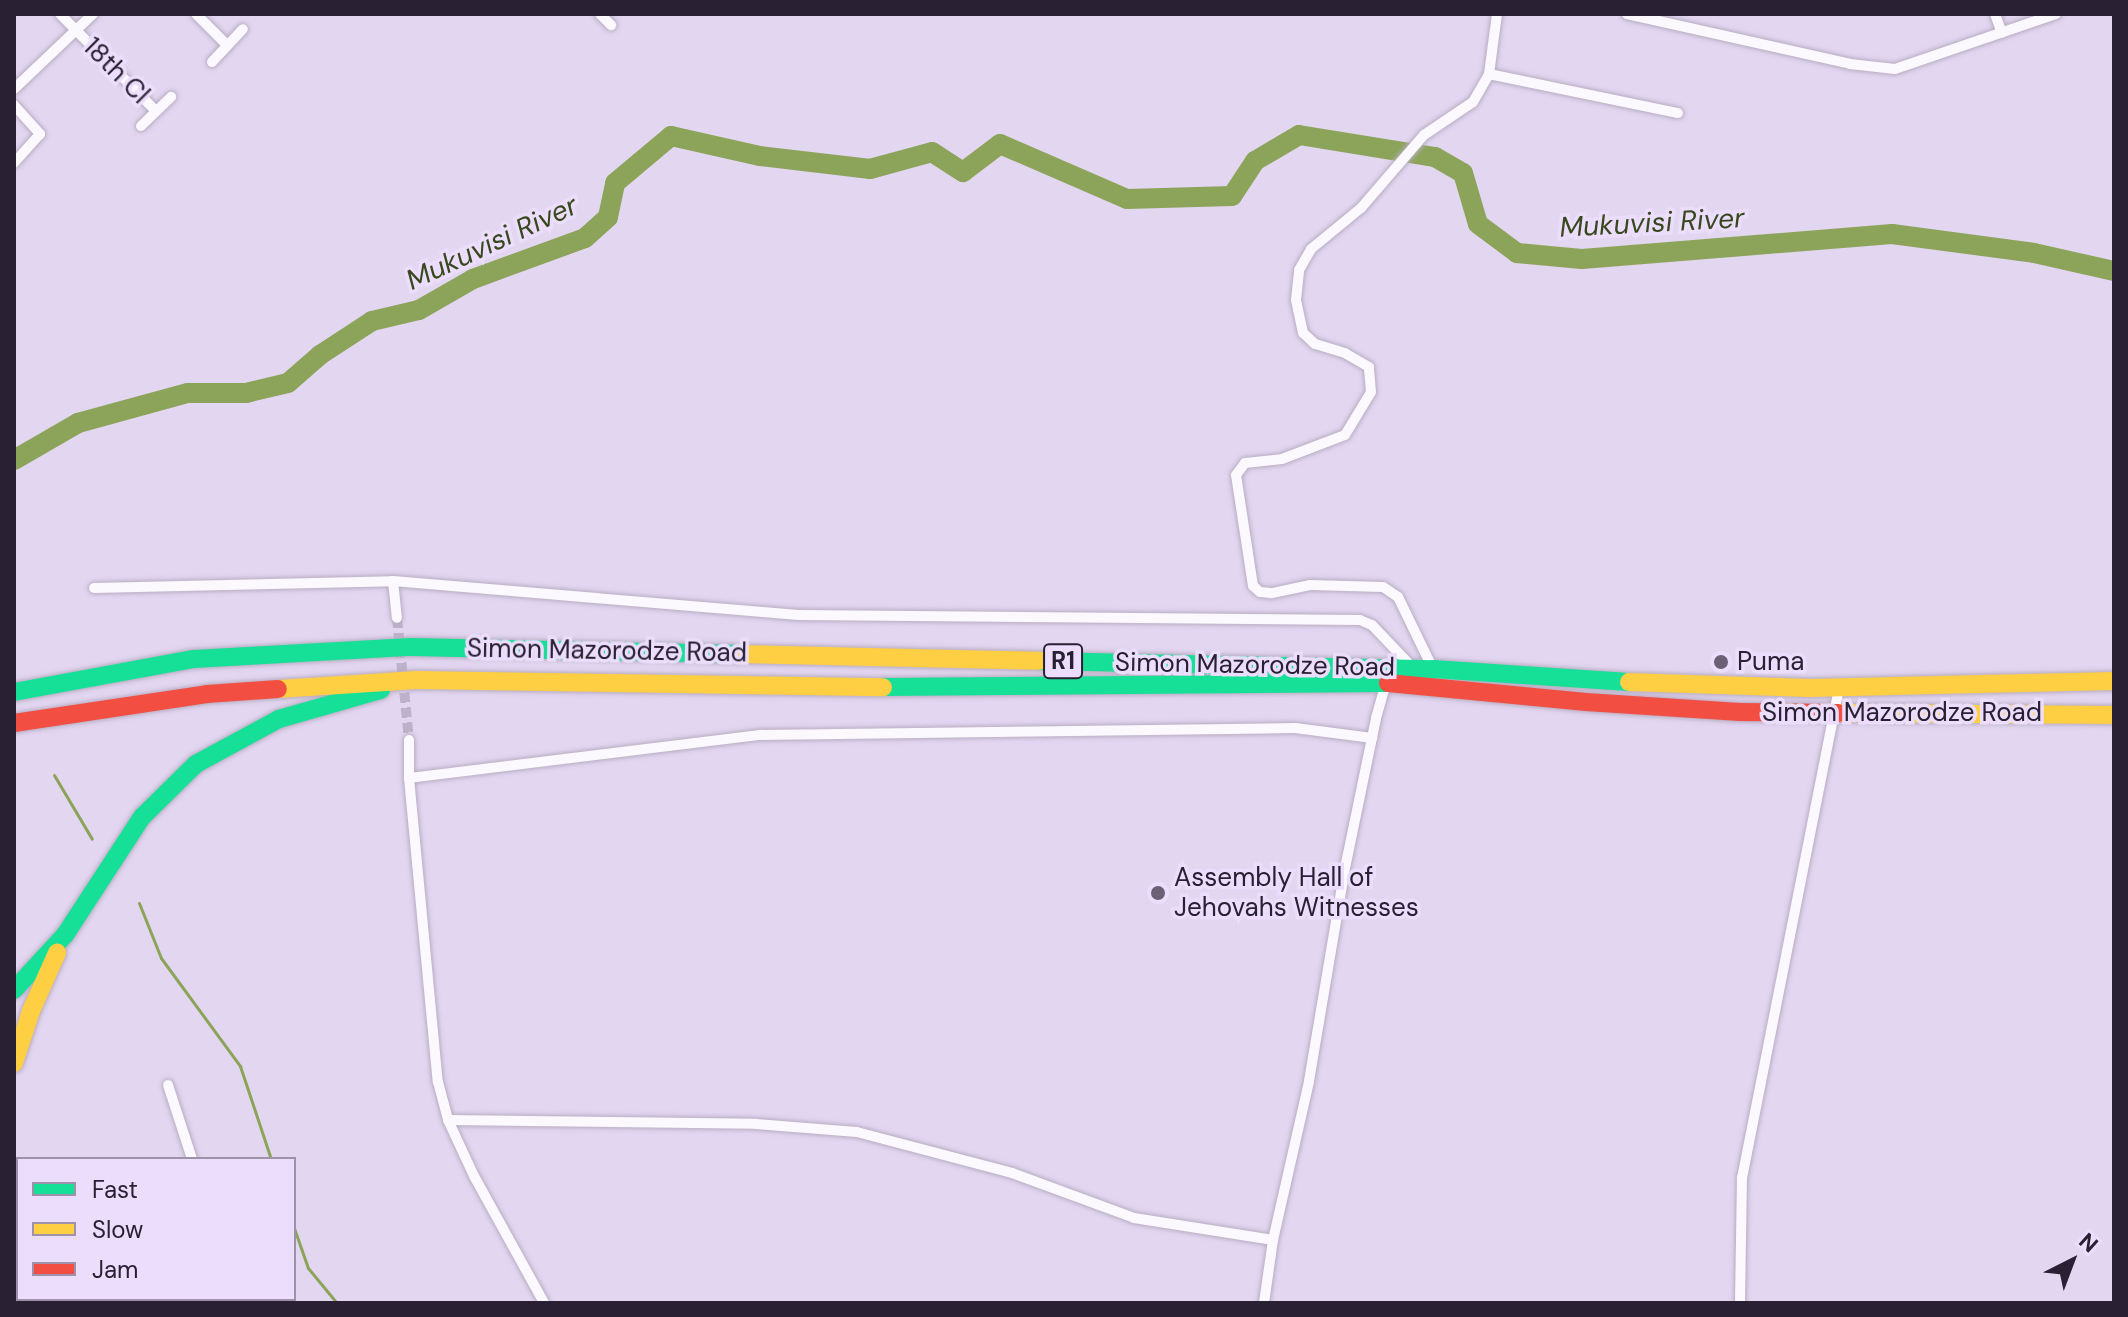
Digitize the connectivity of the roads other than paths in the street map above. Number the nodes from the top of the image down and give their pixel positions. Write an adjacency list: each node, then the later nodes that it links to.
1 (60, 14): 11 (street, 18th Cl)
2 (93, 14): 11 (street)
3 (196, 14): 13 (street)
4 (600, 14): 9 (street)
5 (1497, 14): 15 (street)
6 (1627, 14): 12 (street)
7 (1995, 14): 12 (street)
8 (2056, 14): 12 (street)
9 (611, 25)
10 (243, 29): 13 (street)
11 (76, 30): 16 (street); 19 (street, 18th Cl)
12 (2002, 33)
13 (227, 45): 14 (street)
14 (212, 62)
15 (1489, 74): 20 (street); 27 (street)
16 (14, 89)
17 (171, 97): 19 (street)
18 (14, 105): 22 (street)
19 (156, 111): 21 (street)
20 (1678, 113)
21 (141, 126)
22 (14, 163)
23 (393, 581): 24 (street); 25 (street); 26 (street)
24 (94, 588)
25 (397, 618)
26 (1413, 669): 27 (highway, Simon Mazorodze Road / R1); 32 (highway, Simon Mazorodze Road / R1)
27 (1433, 669): 31 (highway, Simon Mazorodze Road / R1)
28 (416, 680): 30 (highway, Simon Mazorodze Road / R1); 35 (highway, Simon Mazorodze Road / R1); 39 (highway)
29 (2114, 681): 31 (highway, Simon Mazorodze Road / R1)
30 (1386, 683): 33 (highway, Simon Mazorodze Road / R1); 36 (street)
31 (1839, 688): 33 (street)
32 (14, 692)
33 (1833, 713): 34 (highway, Simon Mazorodze Road / R1); 48 (street)
34 (2114, 715)
35 (14, 723)
36 (1372, 738): 38 (street); 45 (street)
37 (409, 740): 38 (street)
38 (409, 778): 43 (street)
39 (65, 935): 40 (highway); 41 (highway)
40 (14, 990)
41 (14, 1063)
42 (168, 1085): 44 (street)
43 (448, 1120): 45 (street); 46 (street)
44 (191, 1157)
45 (1273, 1240): 47 (street)
46 (544, 1303)
47 (1264, 1303)
48 (1740, 1303)

